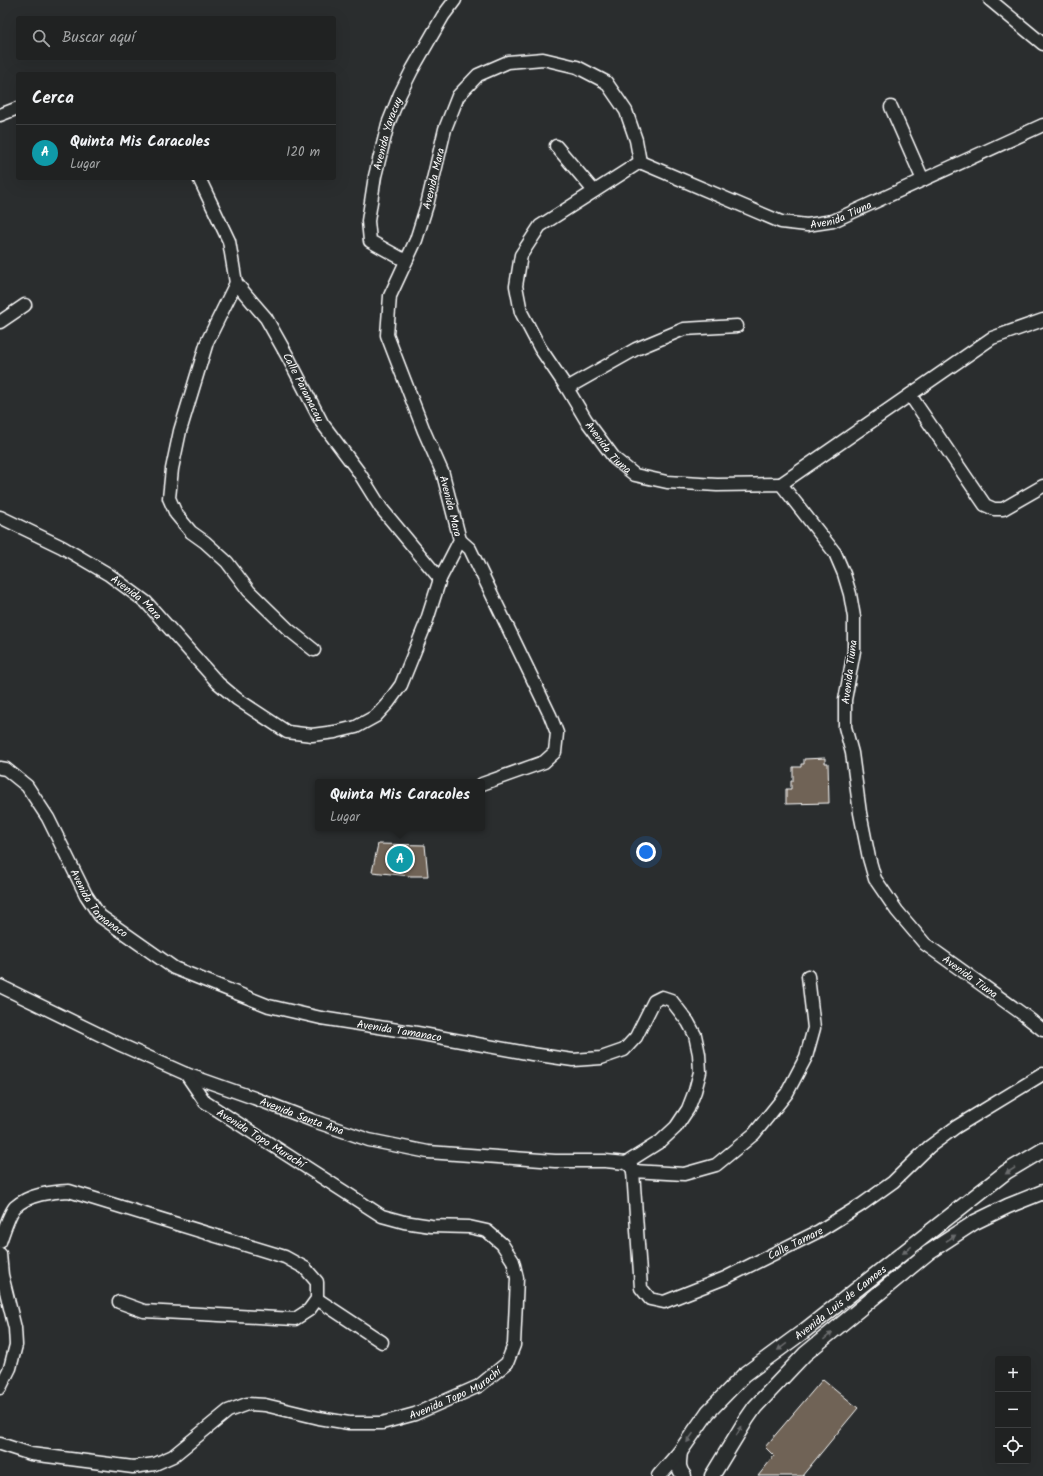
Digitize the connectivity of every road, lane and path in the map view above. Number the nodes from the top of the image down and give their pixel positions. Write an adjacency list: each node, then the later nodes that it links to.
1 (455, 0): 13 (street, Avenida Yaracuy)
2 (990, 0): 3 (street)
3 (1043, 44)
4 (891, 106): 11 (street)
5 (16, 109): 6 (street)
6 (0, 115)
7 (1043, 125): 11 (street, Avenida Tiuna)
8 (556, 146): 12 (street)
9 (640, 162): 11 (street, Avenida Tiuna); 12 (street, Avenida Tiuna); 13 (street, Avenida Mara)
10 (200, 180): 14 (street)
11 (923, 180)
12 (594, 191): 19 (street, Avenida Tiuna)
13 (406, 261): 24 (street, Avenida Mara)
14 (236, 283): 25 (street, Calle Paramacay); 26 (street)
15 (25, 305): 17 (street)
16 (1043, 320): 20 (street)
17 (0, 322)
18 (737, 326): 19 (street)
19 (568, 388): 21 (street, Avenida Tiuna)
20 (910, 395): 21 (street); 22 (street)
21 (781, 484): 31 (street, Avenida Tiuna)
22 (1043, 486)
23 (0, 517): 25 (street, Avenida Mara)
24 (460, 540): 25 (street, Avenida Mara); 28 (street)
25 (440, 579)
26 (314, 650)
27 (0, 768): 35 (street, Avenida Tamanaco)
28 (485, 783)
29 (808, 976): 35 (street, Avenida Santa Ana)
30 (0, 986): 32 (street, Avenida Santa Ana)
31 (1043, 1030)
32 (186, 1074): 35 (street, Avenida Santa Ana); 43 (street, Avenida Topo Murachí)
33 (1043, 1074): 35 (street, Calle Tamare)
34 (1043, 1150): 44 (street, Avenida Luis de Camoes, one-way to 44)
35 (629, 1167)
36 (1043, 1192): 45 (street, Avenida Luis de Camoes, one-way to 36)
37 (0, 1242): 39 (street)
38 (0, 1254): 42 (street)
39 (317, 1299): 40 (street); 41 (street)
40 (119, 1302)
41 (382, 1342)
42 (0, 1388)
43 (0, 1444)
44 (680, 1452): 46 (street, Avenida Luis de Camoes); 47 (street)
45 (712, 1474)
46 (659, 1476)
47 (684, 1476)

